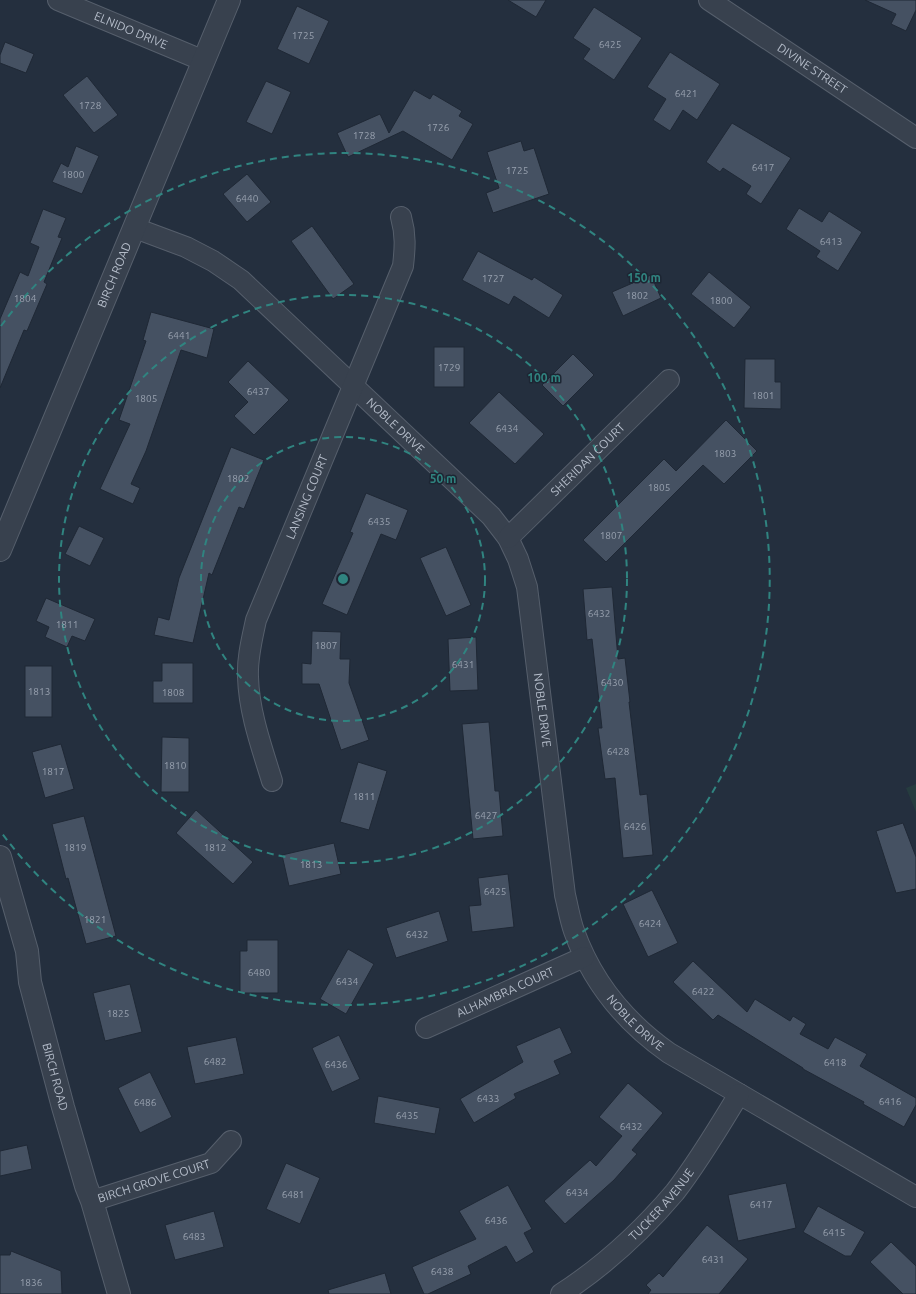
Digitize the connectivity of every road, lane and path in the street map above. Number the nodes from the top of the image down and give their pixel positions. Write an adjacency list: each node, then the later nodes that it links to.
1 (58, 0): 4 (street, ELNIDO DRIVE)
2 (229, 0): 4 (street, BIRCH ROAD)
3 (709, 0): 5 (street, DIVINE STREET)
4 (204, 61): 7 (street, BIRCH ROAD)
5 (916, 138)
6 (401, 217): 9 (street, LANSING COURT)
7 (135, 228): 9 (street, NOBLE DRIVE); 11 (street, BIRCH ROAD)
8 (669, 380): 10 (street, SHERIDAN COURT)
9 (354, 386): 10 (street, NOBLE DRIVE); 12 (street, LANSING COURT)
10 (508, 538): 15 (street, NOBLE DRIVE)
11 (0, 550)
12 (272, 781)
13 (0, 857): 14 (street, BIRCH ROAD)
14 (5, 895): 20 (street, BIRCH ROAD)
15 (584, 957): 16 (street, ALHAMBRA COURT); 17 (street, NOBLE DRIVE)
16 (426, 1028)
17 (739, 1094): 19 (street, NOBLE DRIVE); 22 (street, TUCKER AVENUE)
18 (231, 1141): 20 (street, BIRCH GROVE COURT)
19 (916, 1197)
20 (92, 1201): 21 (street, BIRCH ROAD)
21 (119, 1294)
22 (561, 1294)

